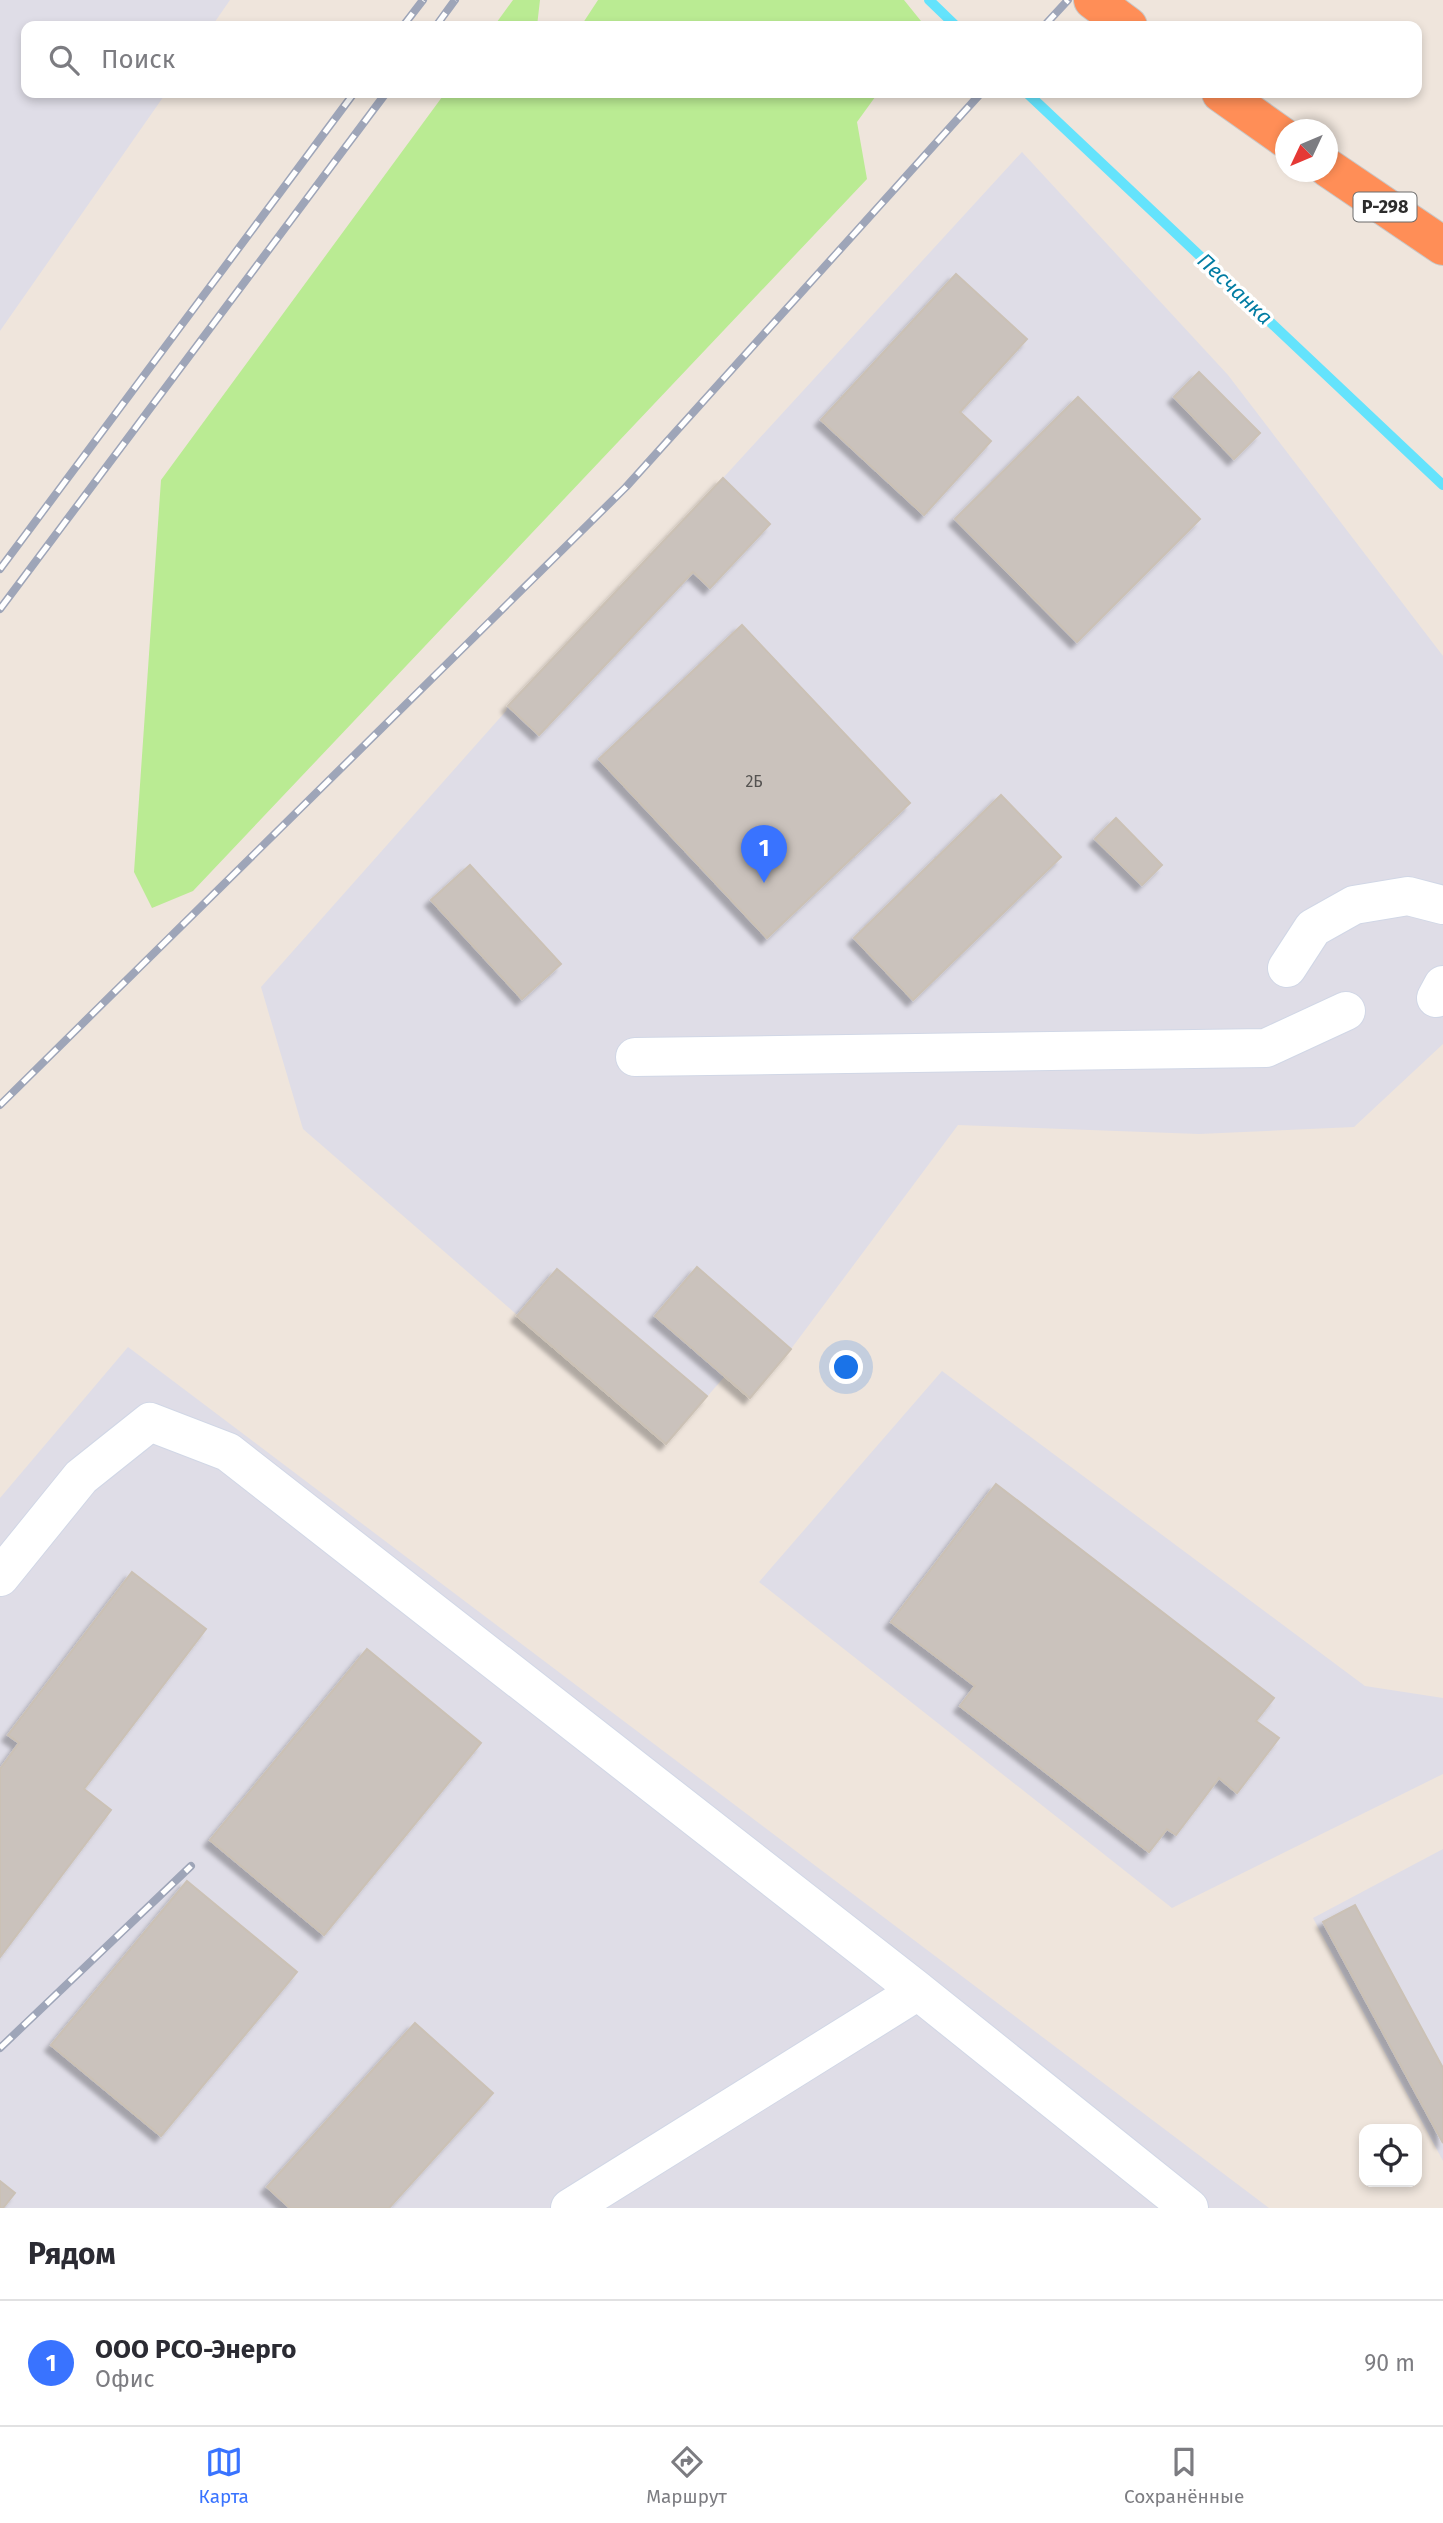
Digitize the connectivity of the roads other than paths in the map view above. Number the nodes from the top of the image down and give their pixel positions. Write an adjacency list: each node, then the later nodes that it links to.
1 (1093, 0): 2 (highway)
2 (1121, 21)
3 (1228, 98): 4 (highway)
4 (1275, 131)
5 (1338, 175): 6 (highway, Р-298)
6 (1443, 246)
7 (1443, 905): 8 (lane)
8 (1287, 968)
9 (1346, 1011): 10 (lane)
10 (635, 1057)
11 (0, 1577): 12 (lane)
12 (918, 1991): 13 (lane); 14 (lane)
13 (570, 2208)
14 (1189, 2208)

